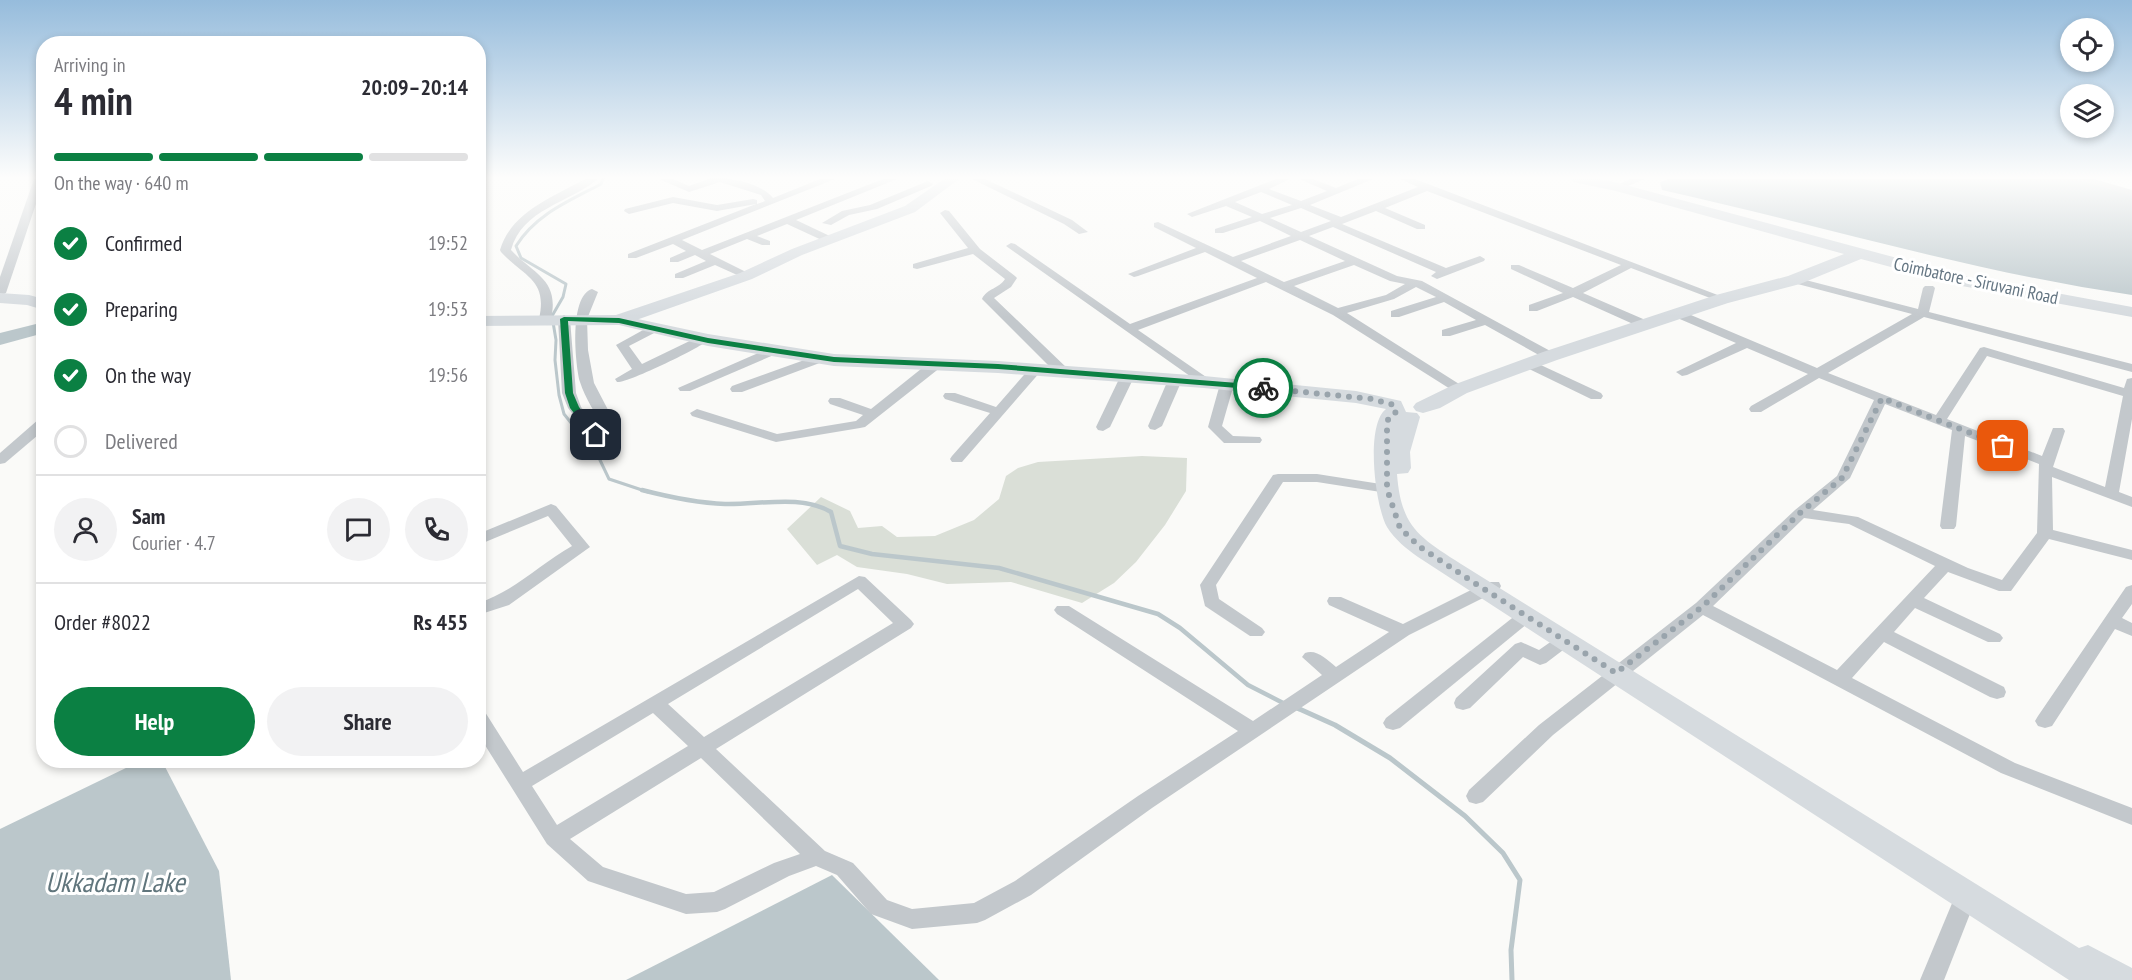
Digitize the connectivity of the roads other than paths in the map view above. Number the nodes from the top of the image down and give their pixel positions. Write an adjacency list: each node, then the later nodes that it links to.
1 (23, 225): 49 (street)
2 (517, 225): 61 (street)
3 (711, 225): 22 (street)
4 (775, 225): 21 (street)
5 (797, 225): 23 (street)
6 (869, 225): 23 (main road)
7 (955, 225): 27 (street)
8 (1072, 225): 19 (street)
9 (1158, 225): 26 (street)
10 (1240, 225): 18 (street)
11 (1278, 225): 20 (street)
12 (1332, 225): 20 (street)
13 (1341, 225): 39 (street)
14 (1416, 225): 17 (street)
15 (1525, 225): 36 (street)
16 (1753, 225): 29 (main road, Coimbatore - Siruvani Road)
17 (1421, 227)
18 (1219, 231)
19 (1083, 232)
20 (1302, 235): 34 (street); 35 (street)
21 (748, 236): 24 (street); 28 (street)
22 (673, 240): 28 (street); 30 (street)
23 (830, 240): 42 (main road)
24 (766, 243)
25 (1011, 246): 67 (street)
26 (1206, 248): 34 (street); 40 (street)
27 (975, 250): 37 (street); 82 (street)
28 (698, 253): 32 (street); 33 (street)
29 (1858, 254): 44 (main road); 57 (main road, Coimbatore - Siruvani Road)
30 (632, 256)
31 (1480, 259): 39 (street)
32 (674, 260)
33 (715, 261): 41 (street); 42 (street)
34 (1232, 261): 43 (street)
35 (1355, 261): 45 (street); 46 (street)
36 (1629, 265): 50 (street); 53 (street)
37 (918, 266)
38 (1515, 267): 50 (street)
39 (1445, 273): 45 (street)
40 (1134, 274)
41 (679, 276)
42 (746, 276): 62 (main road)
43 (1269, 277): 46 (street); 67 (street)
44 (1794, 280): 53 (main road); 58 (street)
45 (1415, 283): 51 (street); 56 (street)
46 (1284, 286): 56 (street)
47 (1929, 288): 58 (street)
48 (592, 292): 61 (street)
49 (0, 293)
50 (1573, 293): 55 (street); 65 (street)
51 (1446, 297): 59 (street); 63 (street)
52 (0, 298): 54 (main road)
53 (1722, 299): 60 (main road)
54 (36, 302)
55 (1533, 308)
56 (1337, 312): 92 (street)
57 (2132, 312)
58 (1923, 313): 68 (street); 83 (street)
59 (1395, 314)
60 (1679, 314): 65 (main road); 71 (street)
61 (562, 319): 62 (main road); 64 (main road); 106 (street); 109 (street)
62 (619, 320): 66 (main road)
63 (1487, 320): 69 (street); 74 (street)
64 (486, 321)
65 (1646, 325): 74 (main road)
66 (654, 328): 70 (main road); 79 (street)
67 (1129, 329): 87 (street)
68 (1995, 331): 73 (street); 78 (street)
69 (1446, 333)
70 (704, 339): 72 (main road); 79 (street)
71 (1747, 343): 81 (street); 83 (street)
72 (772, 351): 75 (main road); 89 (street)
73 (1984, 351): 90 (street); 102 (street)
74 (1551, 356): 77 (main road)
75 (821, 358): 76 (main road); 91 (street)
76 (936, 364): 80 (main road); 101 (street)
77 (1530, 364): 92 (main road); 94 (street)
78 (2132, 368)
79 (640, 370): 85 (street)
80 (1035, 371): 82 (main road); 99 (street)
81 (1682, 372)
82 (1064, 373): 84 (main road)
83 (1819, 374): 95 (street); 98 (street)
84 (1127, 377): 86 (main road); 104 (street)
85 (622, 379)
86 (1175, 380): 87 (main road); 103 (street)
87 (1204, 382): 88 (main road)
88 (1227, 384): 97 (main road); 110 (street)
89 (685, 388)
90 (2131, 388): 115 (street)
91 (737, 389)
92 (1454, 392): 97 (main road)
93 (950, 396): 99 (street)
94 (1596, 396)
95 (1882, 398): 102 (street); 117 (street)
96 (834, 401): 101 (street)
97 (1407, 409): 114 (main road); 123 (main road)
98 (1755, 409)
99 (999, 412): 111 (street)
100 (698, 413): 101 (street)
101 (873, 414)
102 (1938, 421): 107 (street)
103 (1155, 426)
104 (1103, 427)
105 (36, 429): 112 (street)
106 (611, 429)
107 (1959, 430): 113 (street); 118 (street)
108 (2058, 431): 113 (street)
109 (596, 435)
110 (1255, 440)
111 (957, 459)
112 (0, 460)
113 (2045, 465): 115 (street); 119 (street)
114 (1387, 489): 123 (main road); 134 (street)
115 (2111, 494): 116 (street)
116 (2132, 502)
117 (1800, 513): 122 (street); 128 (street)
118 (1948, 526)
119 (2045, 533): 121 (street); 122 (street)
120 (486, 537): 127 (street)
121 (2132, 555)
122 (1945, 565): 125 (street)
123 (1490, 588): 130 (main road); 133 (street); 139 (main road)
124 (2132, 591): 131 (street)
125 (1912, 600): 135 (street); 136 (street)
126 (1335, 601): 133 (street)
127 (486, 606)
128 (1702, 607): 139 (street); 141 (street)
129 (1063, 610): 148 (street)
130 (1527, 615): 137 (main road); 146 (street)
131 (2113, 621): 132 (street); 145 (street)
132 (2132, 630)
133 (1403, 631): 140 (street)
134 (1256, 632)
135 (1882, 633): 141 (street); 142 (street)
136 (1994, 638)
137 (1565, 640): 139 (main road); 144 (street)
138 (1311, 657): 140 (street)
139 (1619, 670): 151 (street); 155 (main road); 158 (main road)
140 (1334, 675): 148 (street)
141 (1839, 680): 152 (street)
142 (1997, 692)
143 (656, 703): 149 (street); 149 (street); 150 (street)
144 (1463, 703)
145 (2045, 722)
146 (1393, 723)
147 (486, 730): 150 (street)
148 (1252, 730): 154 (street)
149 (702, 747): 153 (street); 154 (street)
150 (519, 784): 153 (street)
151 (1476, 796)
152 (2132, 817)
153 (554, 838): 154 (street)
154 (817, 857)
155 (1966, 896): 156 (street); 157 (main road)
156 (1932, 980)
157 (2099, 980)
158 (2119, 980)

